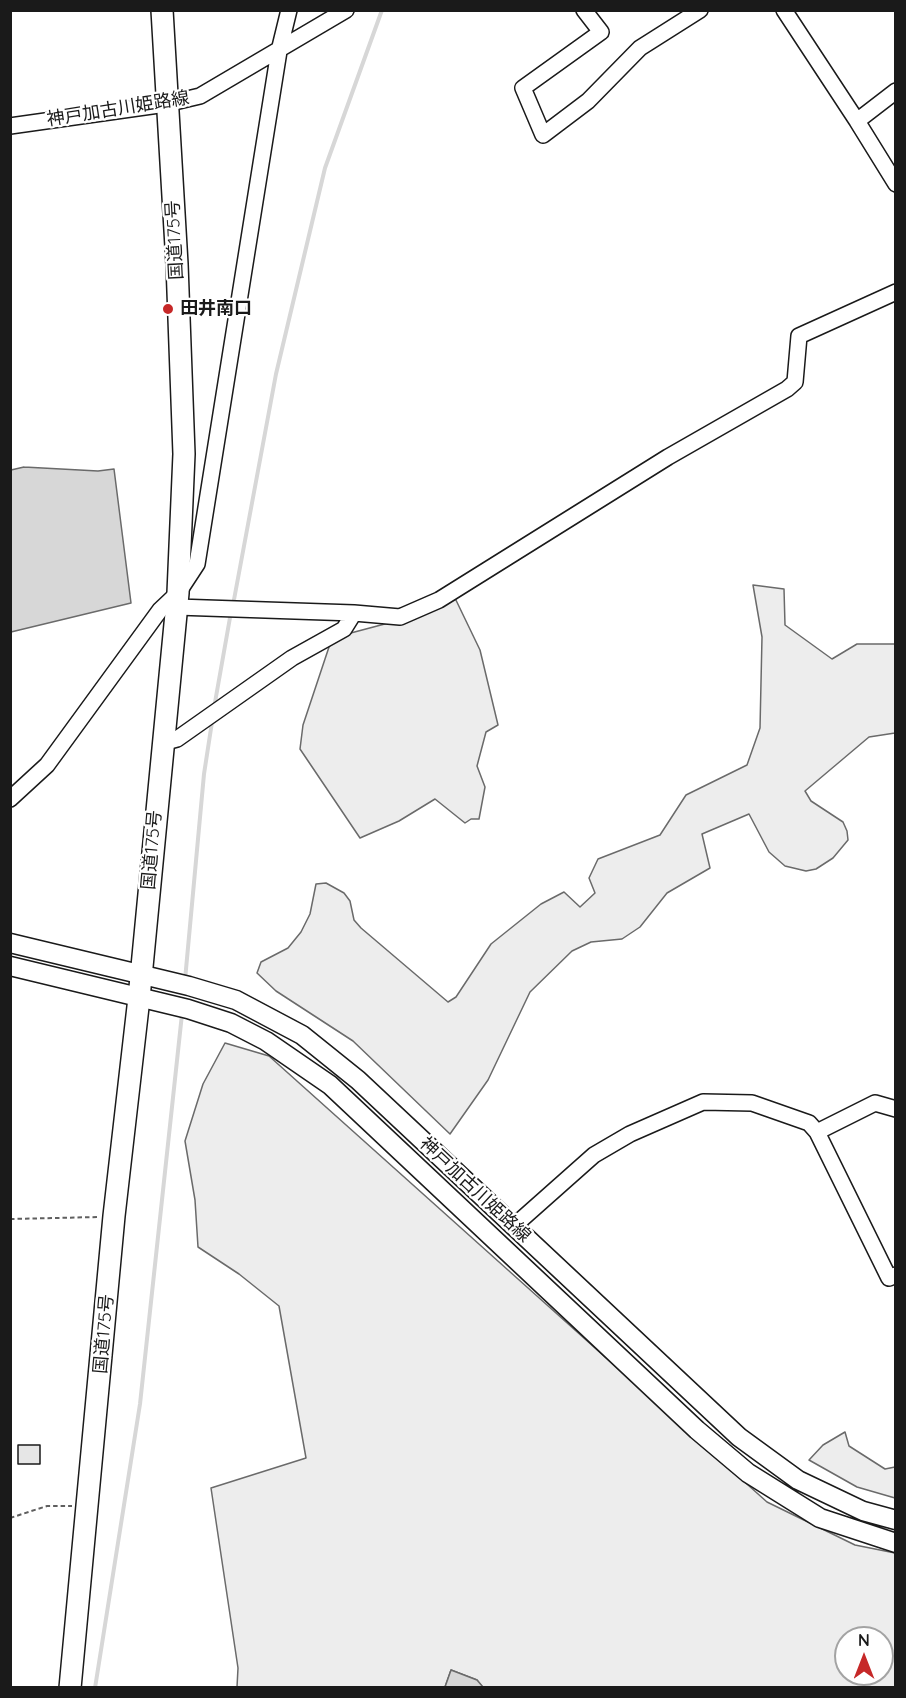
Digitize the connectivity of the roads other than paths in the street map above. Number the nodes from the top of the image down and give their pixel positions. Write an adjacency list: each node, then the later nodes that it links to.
1 (162, 10): 9 (highway, 国道175号)
2 (289, 10): 7 (street)
3 (346, 10): 7 (street, 神戸加古川姫路線)
4 (584, 10): 5 (street)
5 (700, 10)
6 (784, 10): 10 (street)
7 (279, 51): 9 (street, 神戸加古川姫路線); 14 (street)
8 (896, 91): 10 (street)
9 (166, 104): 11 (street, 神戸加古川姫路線); 14 (highway, 国道175号)
10 (857, 121): 12 (street)
11 (10, 126)
12 (896, 184)
13 (896, 292): 15 (street)
14 (177, 600): 15 (street); 16 (highway, 国道175号); 17 (street)
15 (354, 613): 16 (street)
16 (162, 743): 20 (highway, 国道175号)
17 (10, 799)
18 (10, 943): 20 (main road, 神戸加古川姫路線)
19 (10, 966): 21 (main road, 神戸加古川姫路線)
20 (141, 975): 21 (highway, 国道175号); 24 (main road, 神戸加古川姫路線)
21 (139, 998): 27 (main road, 神戸加古川姫路線); 28 (highway, 国道175号)
22 (896, 1109): 23 (street)
23 (817, 1132): 24 (street); 25 (street)
24 (514, 1226): 26 (main road, 神戸加古川姫路線)
25 (896, 1275)
26 (896, 1520)
27 (896, 1544)
28 (70, 1688)

